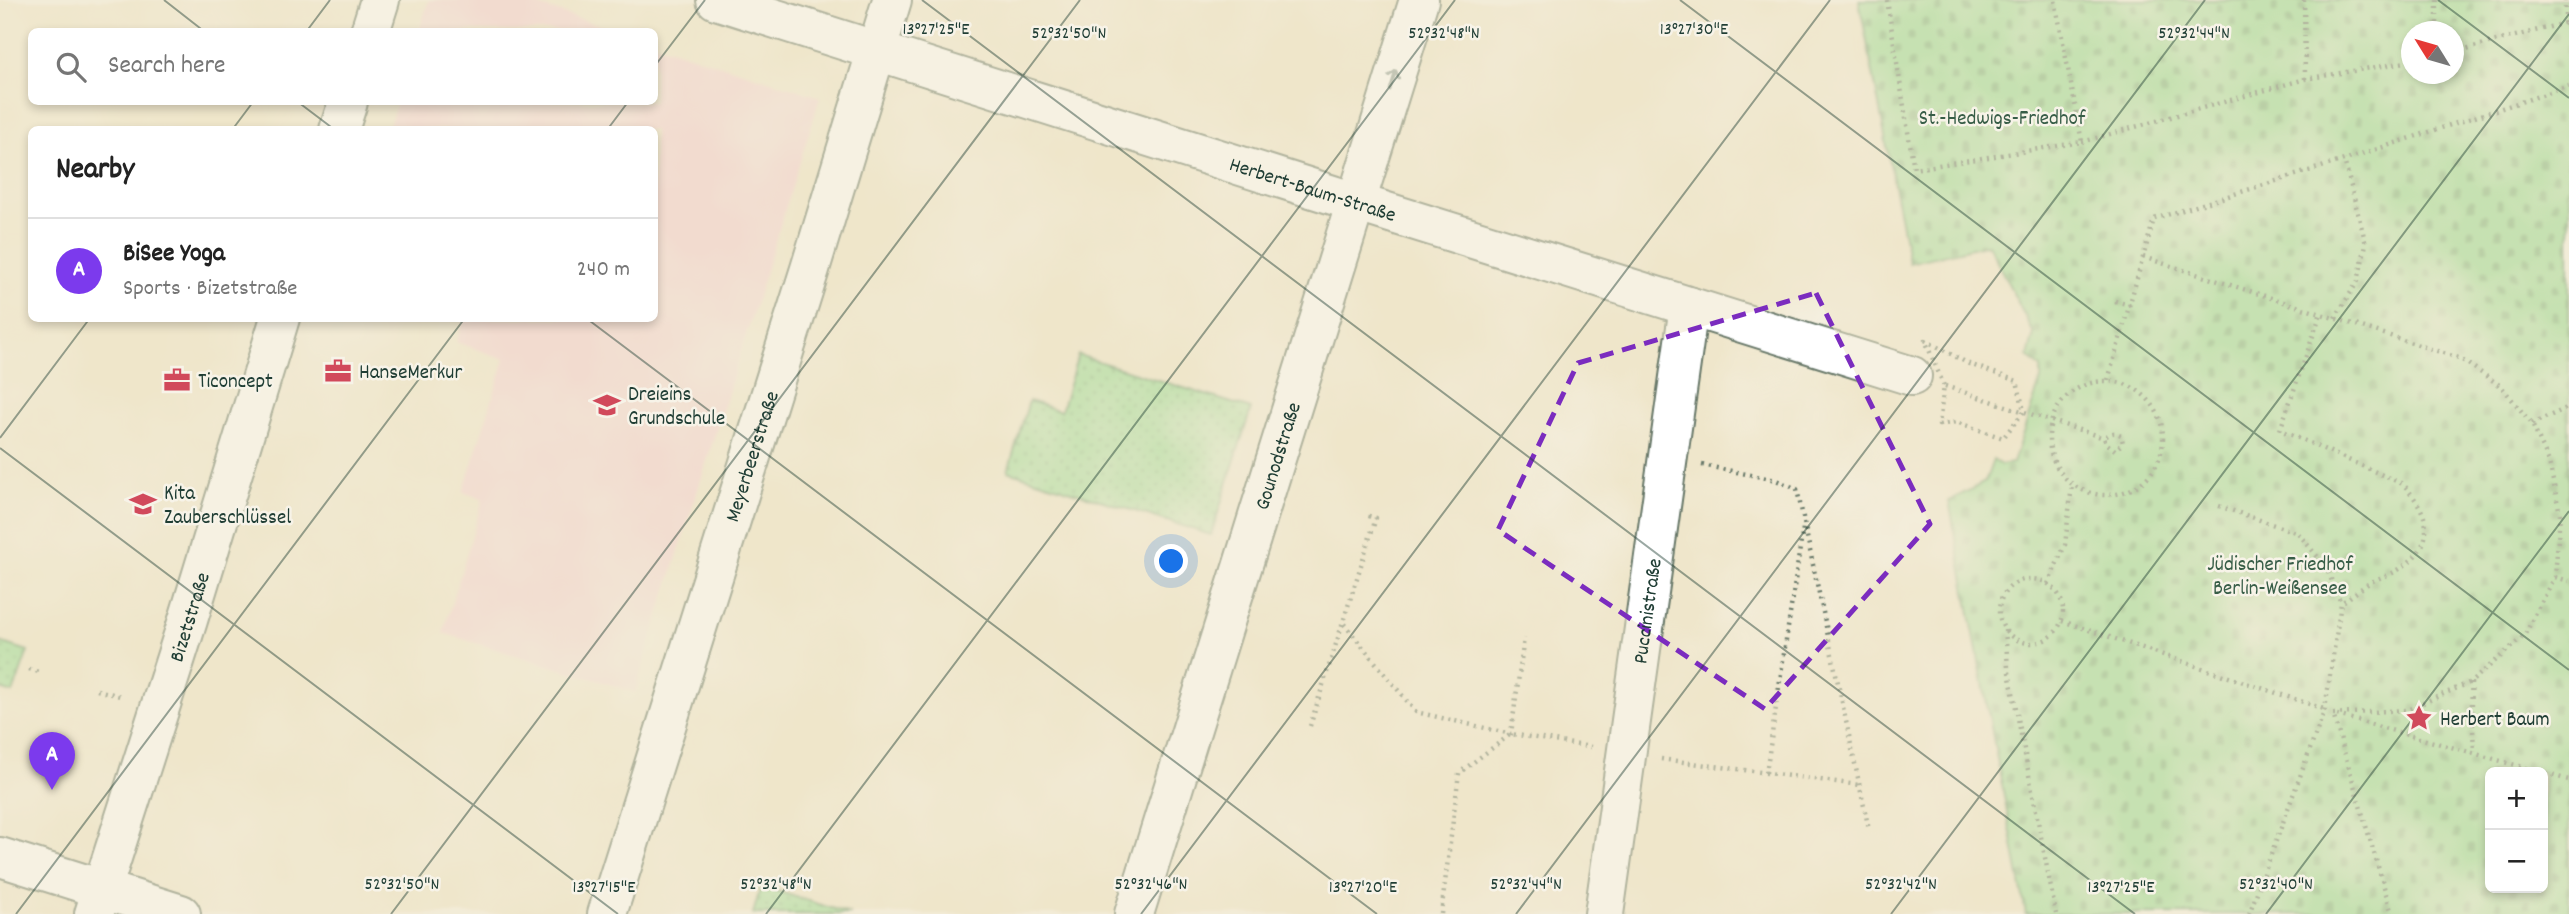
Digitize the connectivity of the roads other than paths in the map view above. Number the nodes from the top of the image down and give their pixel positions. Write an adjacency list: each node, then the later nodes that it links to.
1 (380, 0): 5 (street)
2 (716, 0): 6 (street, Herbert-Baum-Straße)
3 (891, 0): 6 (street, Meyerbeerstraße)
4 (1419, 0): 9 (street, Gounodstraße, one-way to 4)
5 (371, 28)
6 (876, 51): 9 (street, Herbert-Baum-Straße); 16 (street, Meyerbeerstraße)
7 (347, 105): 8 (street)
8 (340, 126)
9 (1355, 202): 10 (street, Herbert-Baum-Straße); 17 (street, Gounodstraße)
10 (1689, 306): 12 (street, Herbert-Baum-Straße); 18 (street, Puccinistraße)
11 (279, 322): 14 (street, Bizetstraße)
12 (1928, 381)
13 (0, 857): 14 (street)
14 (97, 901): 15 (street)
15 (181, 914)
16 (607, 914)
17 (1134, 914)
18 (1604, 914)

